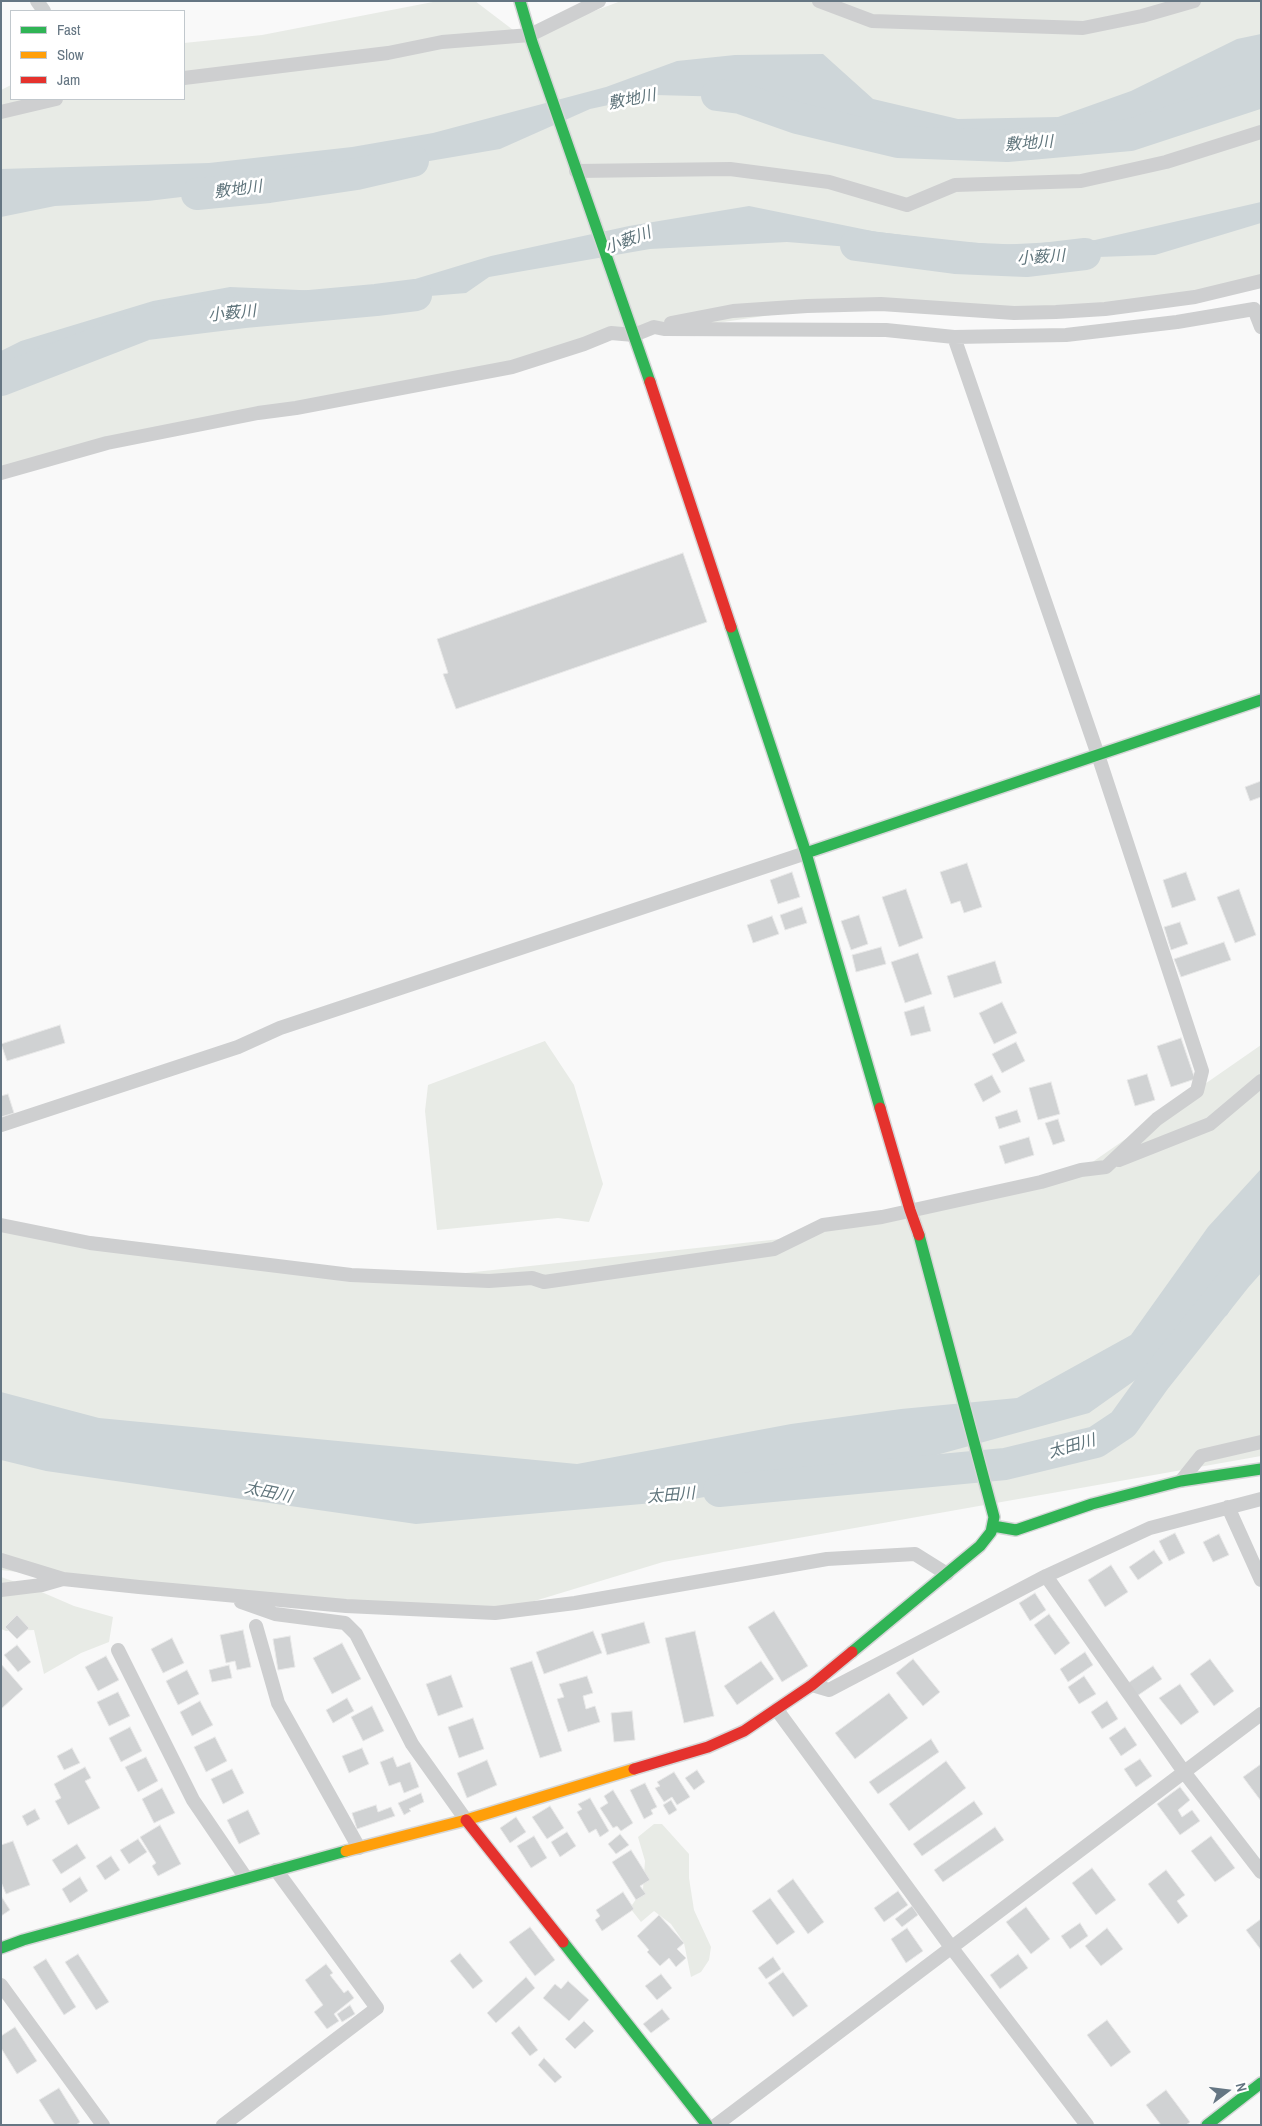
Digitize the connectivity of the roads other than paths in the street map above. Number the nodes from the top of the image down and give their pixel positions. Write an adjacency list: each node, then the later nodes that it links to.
1 (520, 1): 5 (street)
2 (599, 1): 5 (street)
3 (819, 1): 4 (street)
4 (1194, 1)
5 (531, 39): 6 (street); 10 (street)
6 (185, 78)
7 (52, 100): 8 (street)
8 (1, 112)
9 (1261, 132): 10 (street)
10 (576, 171): 14 (street)
11 (1261, 281): 12 (street)
12 (654, 327): 14 (street); 15 (street)
13 (1261, 327): 15 (street)
14 (634, 335): 16 (street); 19 (street)
15 (954, 337): 18 (street)
16 (1, 473)
17 (1261, 700): 18 (street)
18 (1098, 755): 19 (street); 22 (street)
19 (806, 853): 21 (street); 23 (street)
20 (1261, 1081): 22 (street)
21 (1, 1126)
22 (1113, 1162): 23 (street)
23 (910, 1210): 24 (street); 30 (street)
24 (1, 1225)
25 (1261, 1442): 27 (street)
26 (1261, 1469): 27 (street)
27 (1181, 1481): 30 (street)
28 (1261, 1499): 29 (street)
29 (1228, 1507): 33 (street); 35 (street)
30 (993, 1522): 32 (street)
31 (1, 1560): 34 (street)
32 (947, 1574): 37 (street); 40 (street)
33 (1046, 1576): 40 (street); 43 (street)
34 (63, 1578): 36 (street); 37 (street)
35 (1261, 1580)
36 (1, 1590)
37 (224, 1596): 44 (street)
38 (256, 1626): 45 (street)
39 (118, 1650): 48 (street)
40 (812, 1685): 41 (street)
41 (777, 1710): 44 (street); 49 (street)
42 (1261, 1714): 43 (street)
43 (1184, 1772): 47 (street); 49 (street)
44 (466, 1820): 45 (street); 55 (street)
45 (359, 1848): 46 (street)
46 (276, 1870): 48 (street); 54 (street)
47 (1261, 1872)
48 (246, 1878): 50 (street)
49 (951, 1947): 56 (street); 57 (street)
50 (1, 1948)
51 (1, 1985): 53 (street)
52 (1261, 2083): 58 (street)
53 (103, 2125)
54 (222, 2125)
55 (706, 2125)
56 (716, 2125)
57 (1087, 2125)
58 (1207, 2125)

